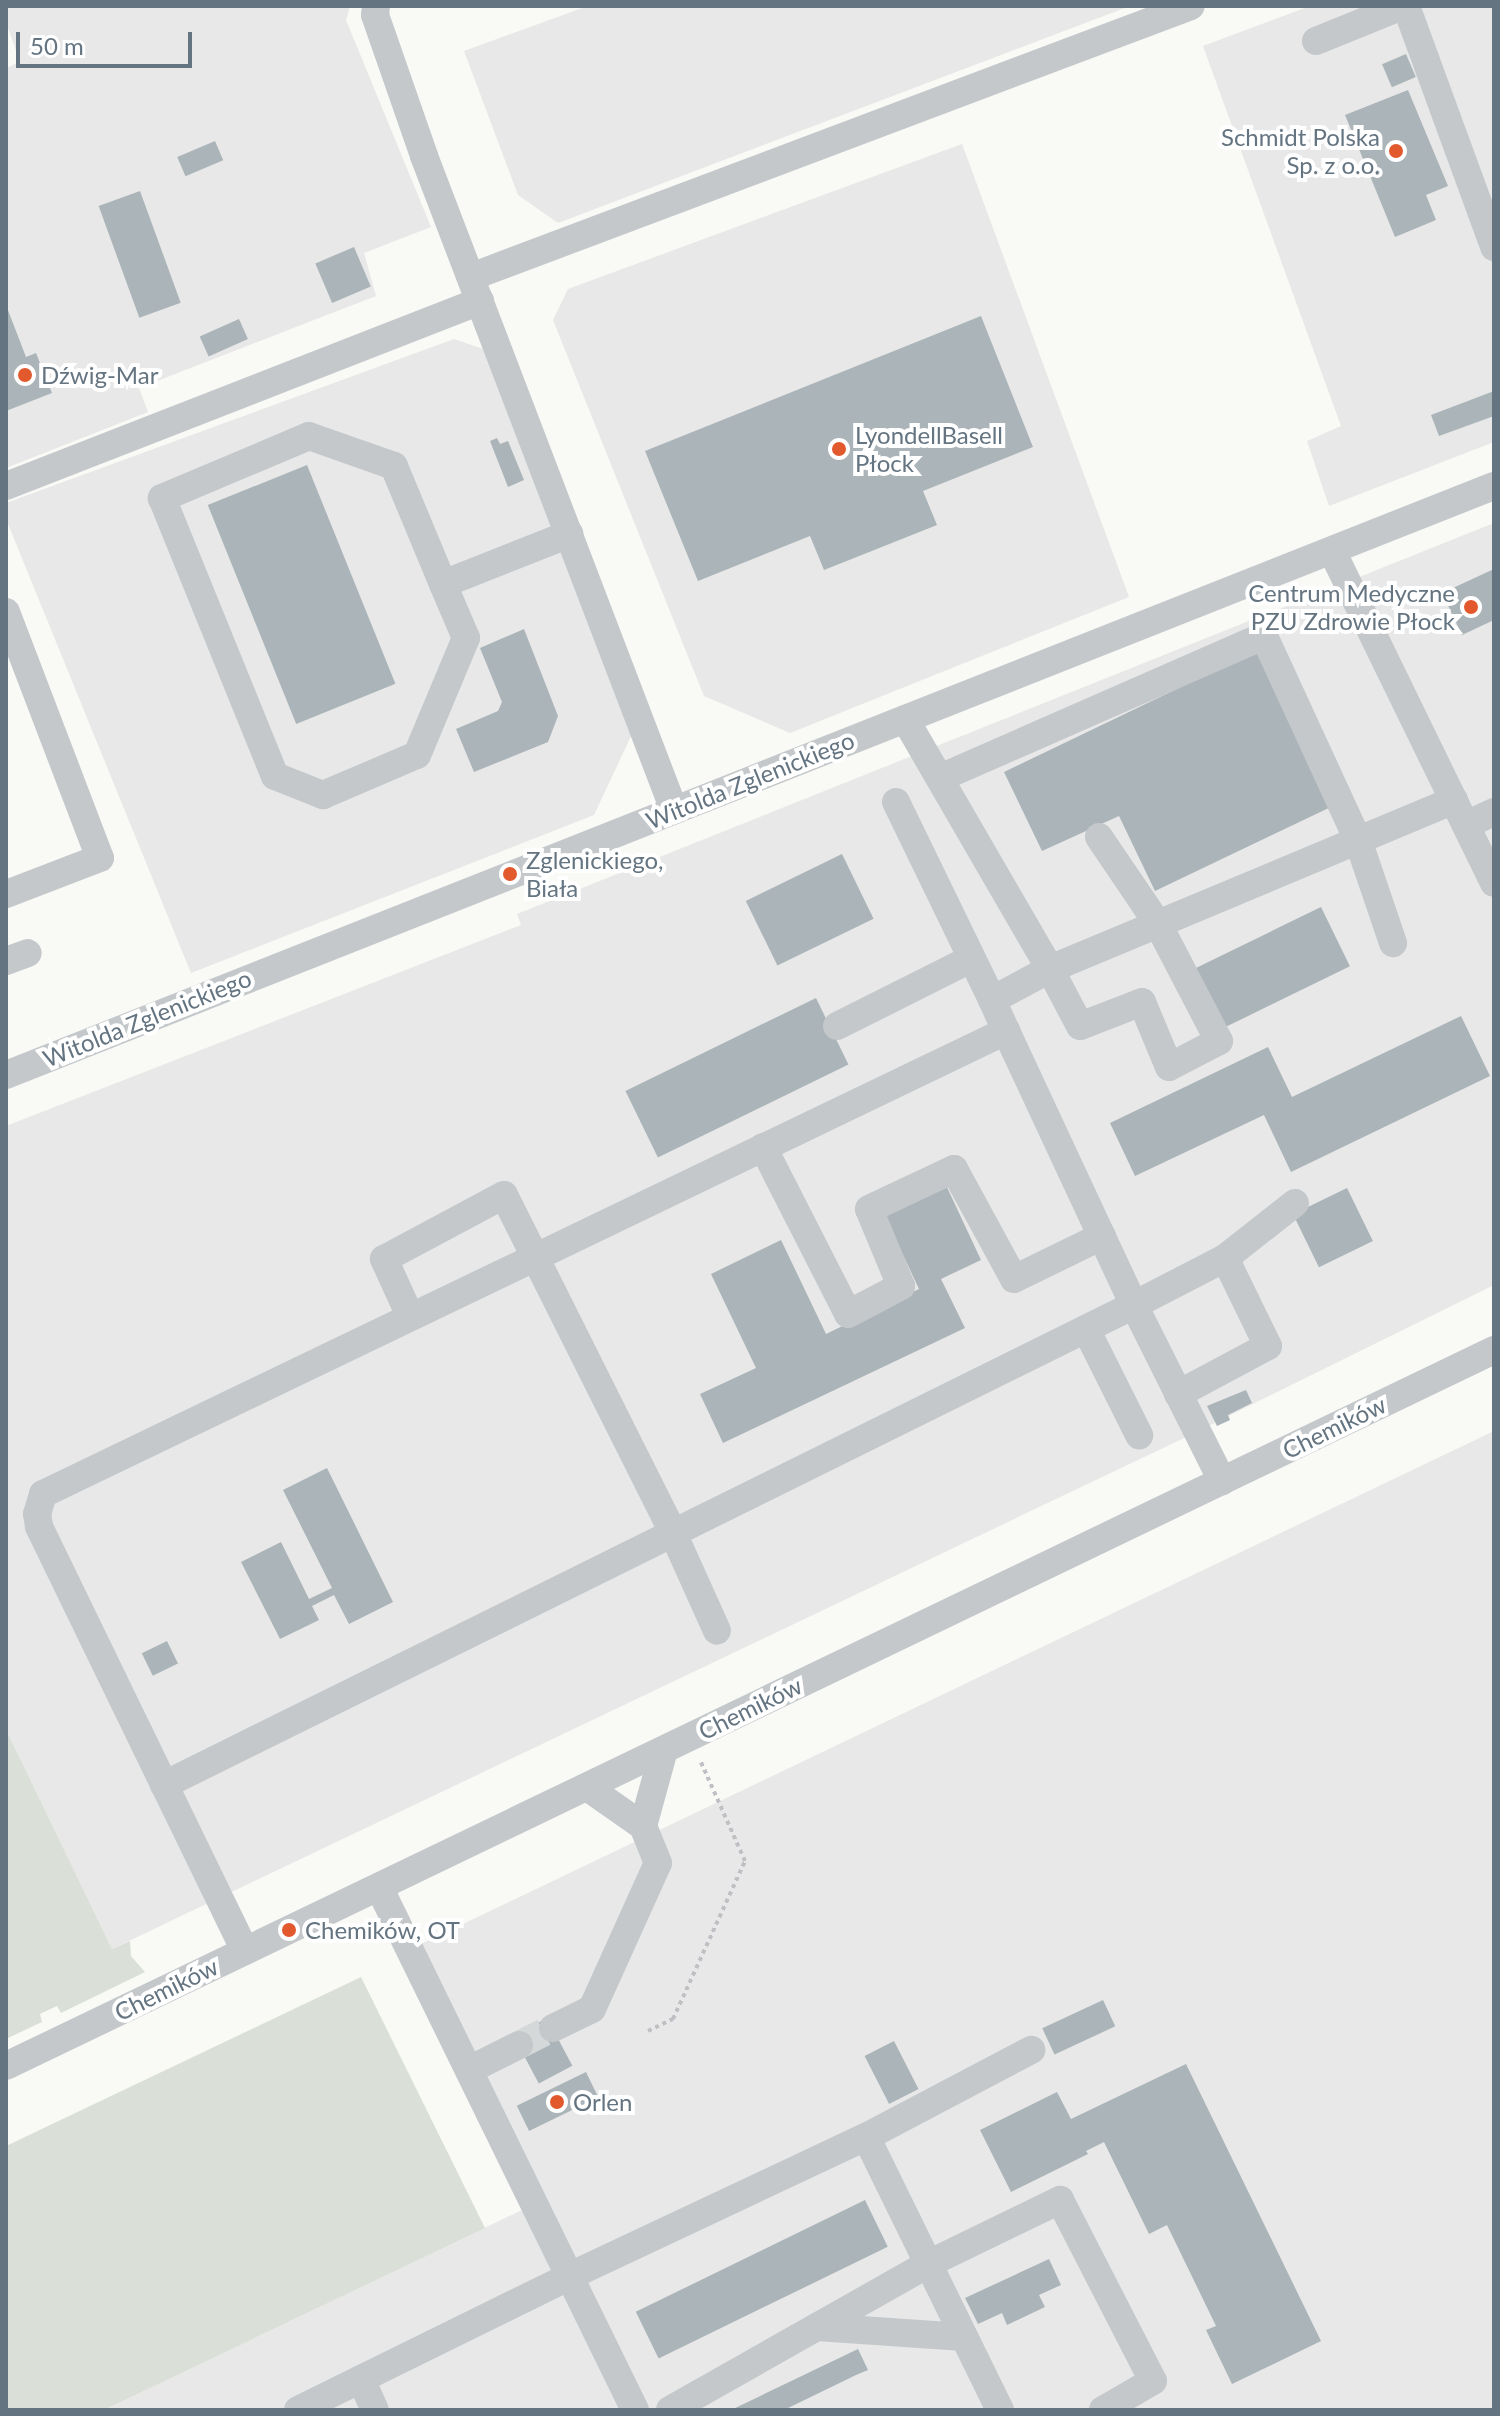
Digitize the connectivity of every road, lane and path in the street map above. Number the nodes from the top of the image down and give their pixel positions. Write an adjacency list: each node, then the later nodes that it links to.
1 (376, 6): 6 (street)
2 (1191, 6): 6 (street)
3 (1404, 6): 4 (street); 5 (street)
4 (1316, 41)
5 (1494, 247)
6 (475, 289): 7 (street); 9 (street)
7 (6, 486)
8 (1494, 486): 10 (street, Witolda Zglenickiego)
9 (569, 534): 11 (street); 16 (street)
10 (1333, 553): 13 (street, Witolda Zglenickiego); 18 (street)
11 (443, 584): 11 (street)
12 (6, 612): 22 (street)
13 (905, 719): 14 (street); 16 (street, Witolda Zglenickiego)
14 (940, 778): 20 (street); 26 (street)
15 (896, 802): 25 (street)
16 (674, 810): 30 (street, Witolda Zglenickiego)
17 (1494, 812): 18 (street)
18 (1460, 813): 20 (street); 21 (street)
19 (1099, 837): 23 (street)
20 (1358, 840): 23 (street); 24 (street)
21 (1494, 883)
22 (6, 894)
23 (1158, 924): 26 (street); 26 (street)
24 (1393, 943)
25 (971, 959): 27 (street); 28 (street)
26 (1050, 969): 27 (street)
27 (992, 1000): 29 (street)
28 (837, 1026)
29 (1006, 1031): 31 (street); 33 (street)
30 (6, 1075)
31 (763, 1147): 33 (street); 34 (street)
32 (1295, 1203): 35 (street)
33 (1102, 1236): 36 (street)
34 (533, 1258): 37 (street); 37 (street); 43 (street)
35 (1225, 1258): 36 (street); 40 (street)
36 (1134, 1305): 38 (street); 40 (street)
37 (410, 1316): 47 (street)
38 (1086, 1329): 41 (street); 43 (street)
39 (1494, 1350): 42 (street, Chemików)
40 (1178, 1394): 42 (street)
41 (1139, 1435)
42 (1222, 1481): 45 (street, Chemików)
43 (673, 1533): 44 (street); 47 (street)
44 (717, 1631)
45 (664, 1750): 48 (street, Chemików); 49 (street)
46 (696, 1751): 53 (path)
47 (164, 1785): 51 (street)
48 (587, 1787): 49 (street); 50 (street, Chemików)
49 (643, 1826): 52 (street)
50 (379, 1887): 51 (street, Chemików); 57 (street)
51 (245, 1951): 56 (street, Chemików)
52 (553, 2028)
53 (648, 2031)
54 (519, 2045): 57 (street)
55 (1031, 2050): 58 (street)
56 (6, 2066)
57 (469, 2070): 60 (street)
58 (866, 2137): 59 (street); 60 (street)
59 (928, 2264): 61 (street); 62 (street); 69 (street)
60 (570, 2276): 63 (street); 66 (street)
61 (817, 2327): 62 (street); 67 (street)
62 (964, 2337): 68 (street)
63 (361, 2379): 64 (street); 65 (street)
64 (298, 2410)
65 (375, 2410)
66 (635, 2410)
67 (670, 2410)
68 (1000, 2410)
69 (1103, 2410)

